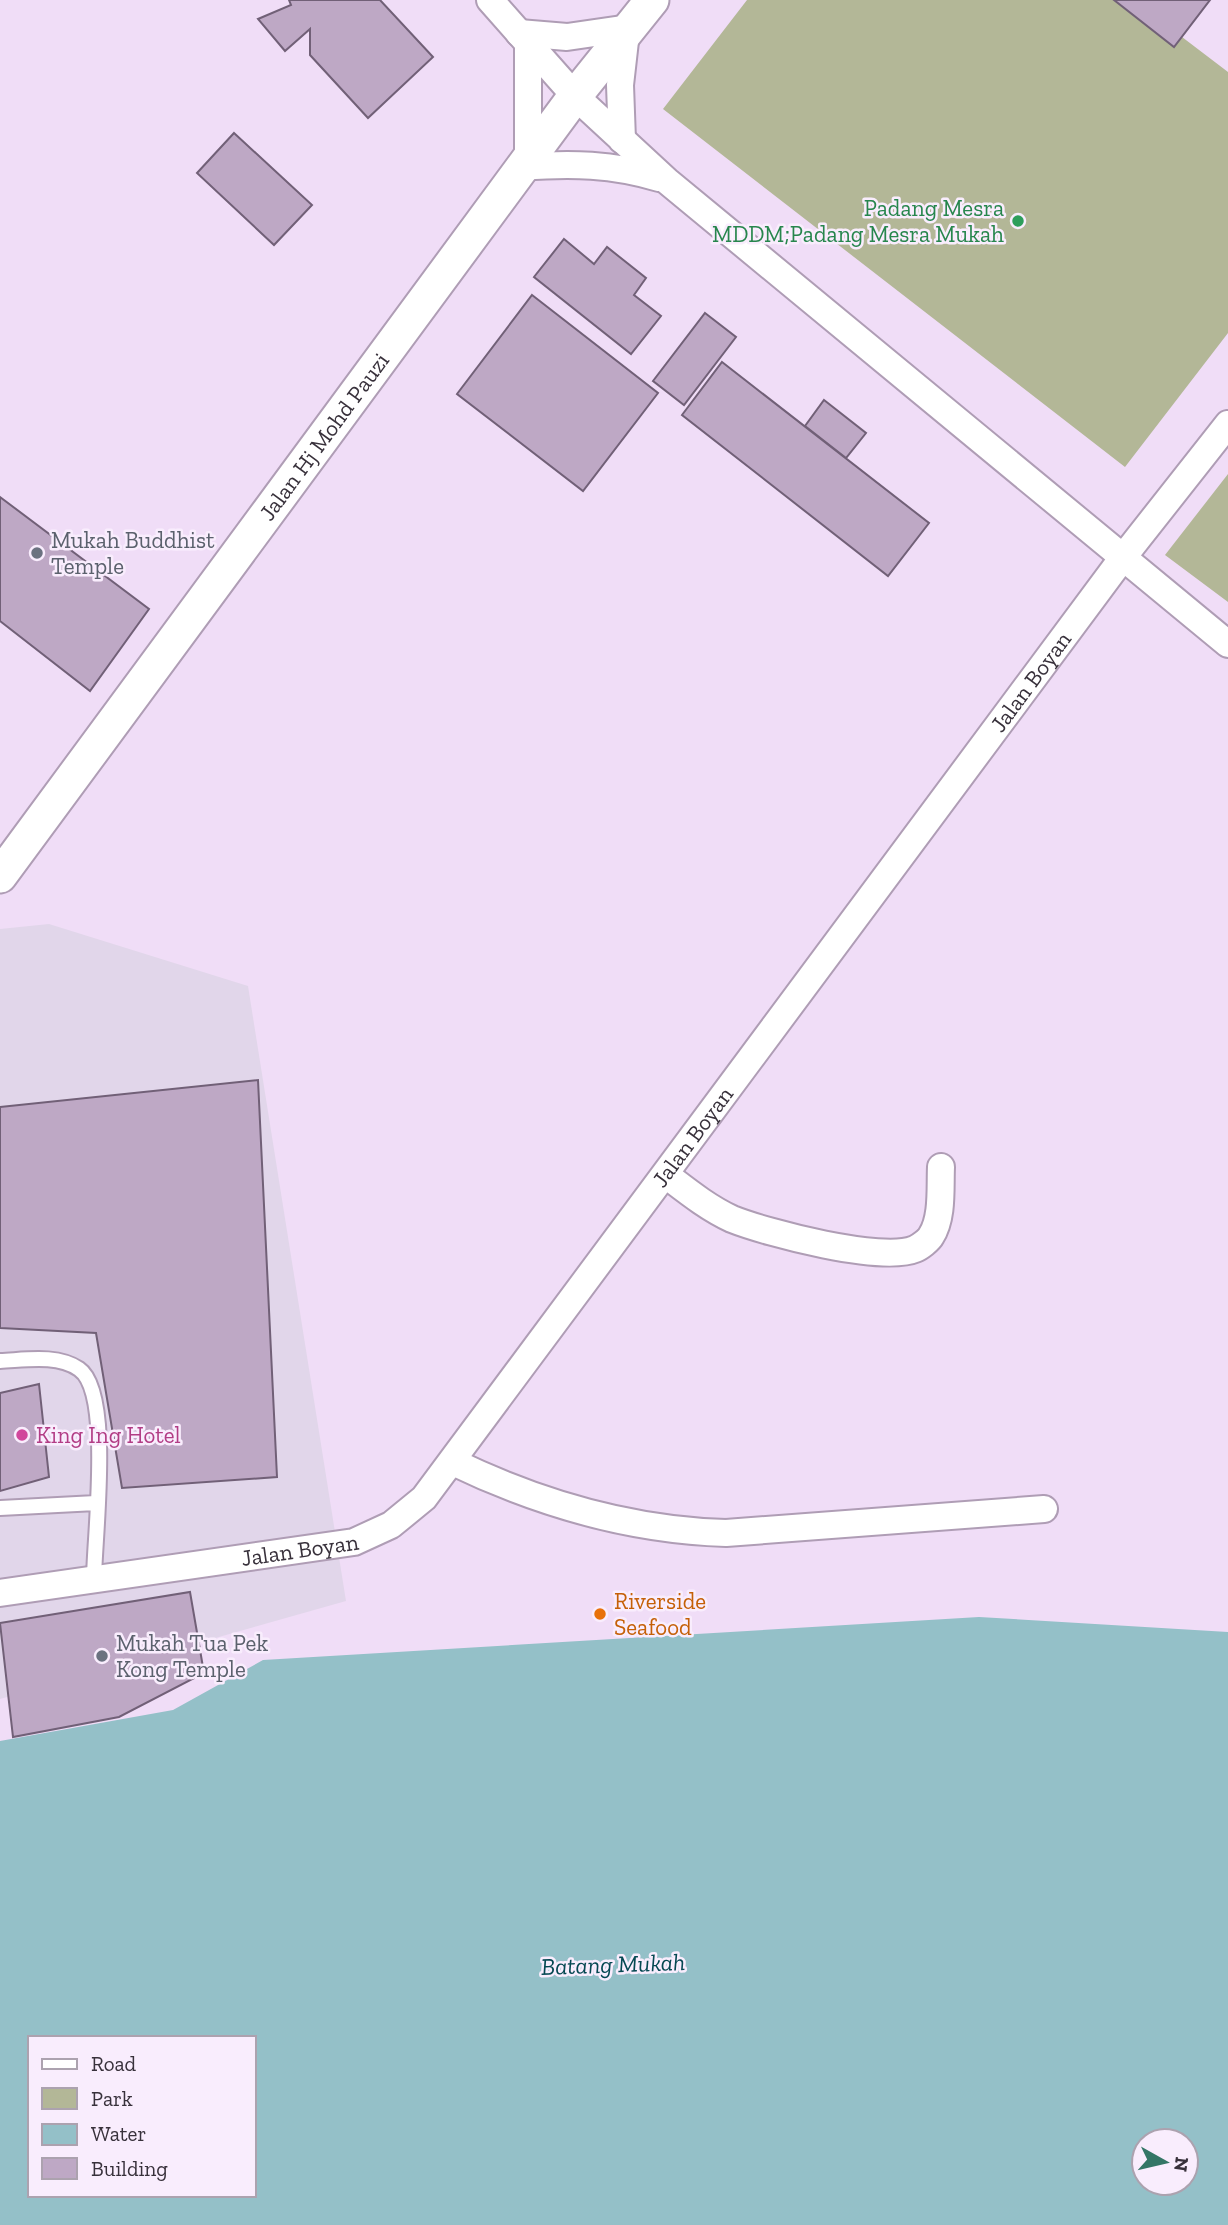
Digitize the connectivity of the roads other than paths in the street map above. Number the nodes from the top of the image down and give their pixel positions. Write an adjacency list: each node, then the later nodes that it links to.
1 (490, 0): 4 (street)
2 (652, 0): 3 (street, Jalan Hj Mohd Pauzi)
3 (628, 30): 4 (street); 5 (street, Jalan Hj Mohd Pauzi); 6 (street)
4 (524, 38): 5 (street); 7 (street)
5 (575, 96): 6 (street); 7 (street, Jalan Hj Mohd Pauzi)
6 (622, 140): 8 (street)
7 (525, 163): 8 (street); 12 (street, Jalan Hj Mohd Pauzi)
8 (667, 181): 10 (street)
9 (1228, 424): 10 (street, Jalan Boyan)
10 (1124, 556): 11 (street); 14 (street, Jalan Boyan)
11 (1228, 644)
12 (0, 876)
13 (941, 1167): 14 (street)
14 (666, 1175): 16 (street, Jalan Boyan)
15 (0, 1361): 17 (lane)
16 (453, 1462): 19 (street); 20 (street, Jalan Boyan)
17 (96, 1503): 18 (lane); 20 (lane)
18 (0, 1508)
19 (1044, 1509)
20 (93, 1580): 21 (street, Jalan Boyan)
21 (0, 1593)

